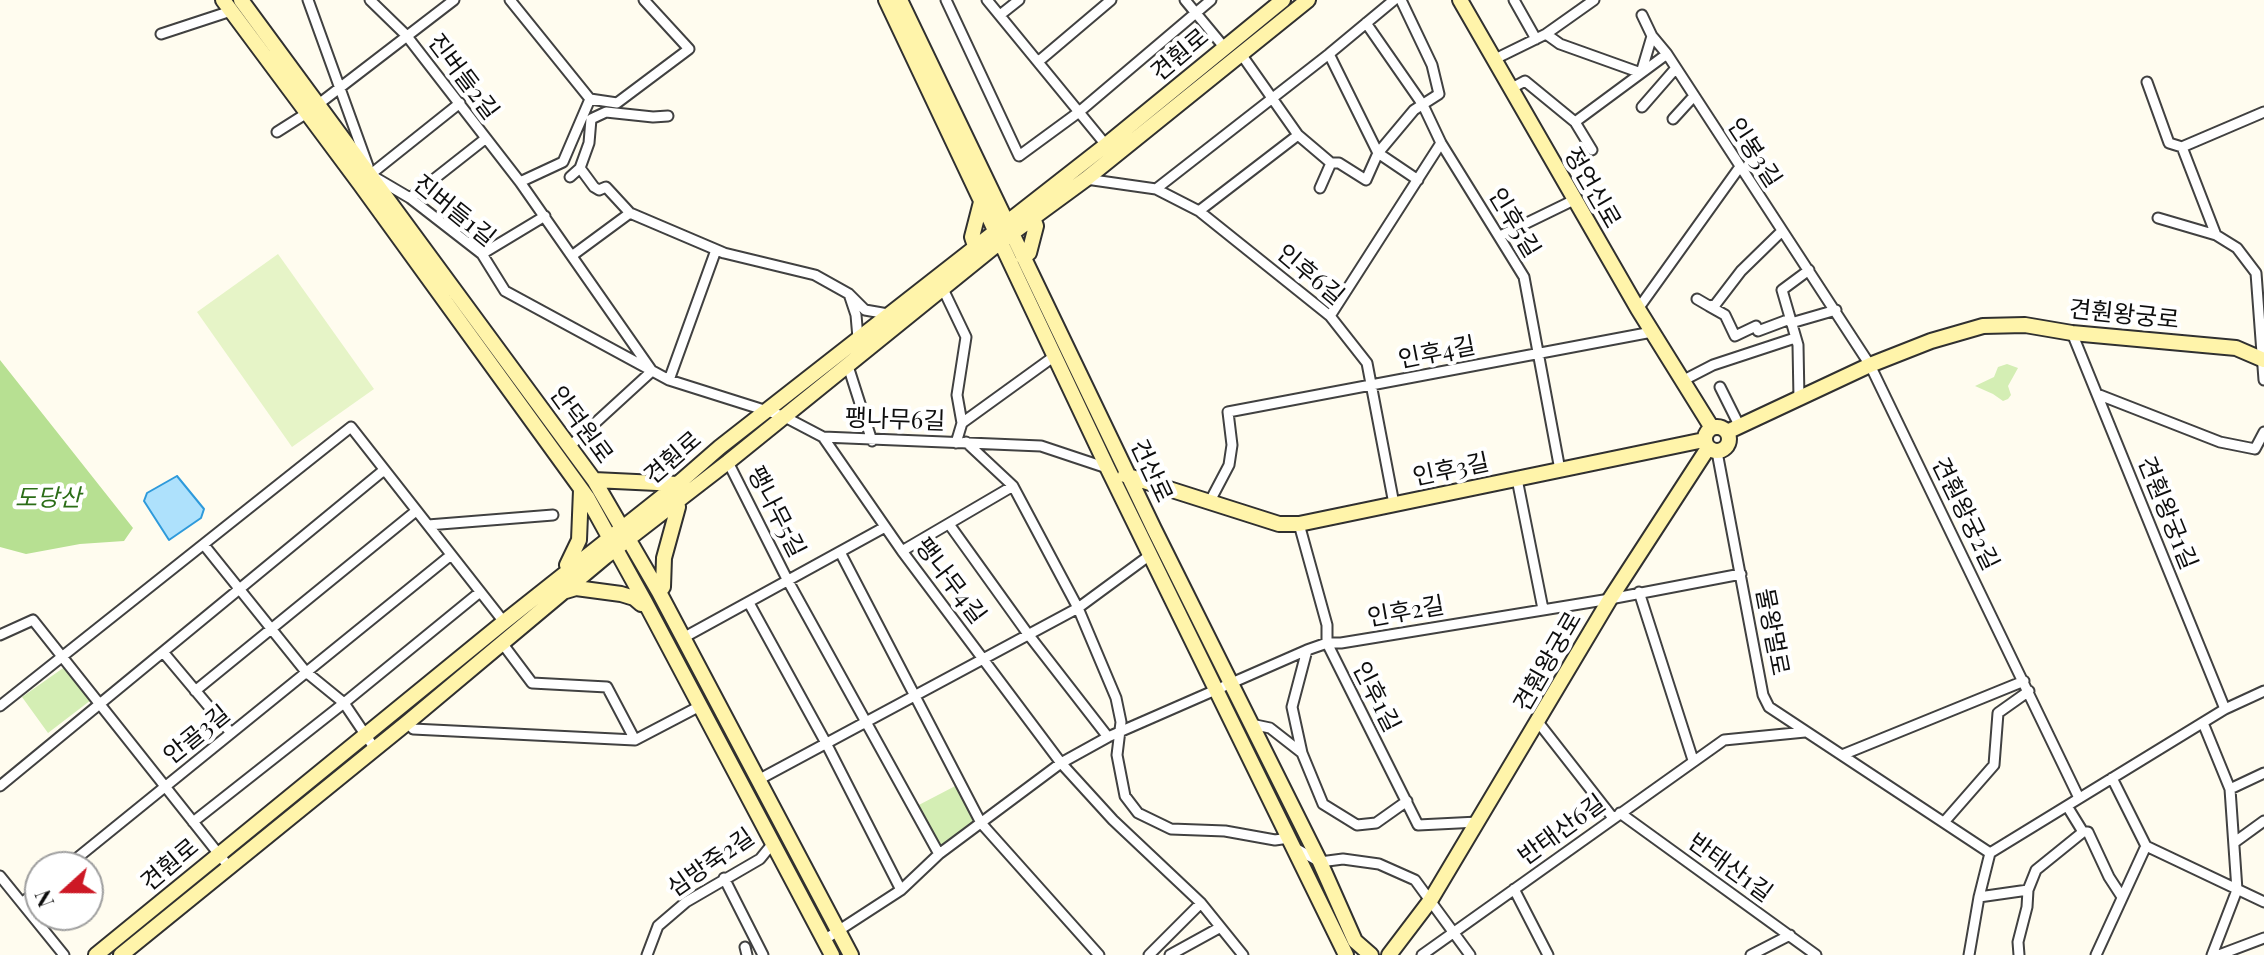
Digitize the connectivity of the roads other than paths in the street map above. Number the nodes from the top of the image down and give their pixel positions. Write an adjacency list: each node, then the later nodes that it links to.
1 (308, 0): 40 (street)
2 (370, 0): 28 (street, 진버들2길)
3 (454, 0): 28 (street)
4 (510, 0): 44 (street)
5 (644, 0): 44 (street)
6 (886, 0): 74 (street, 건산로)
7 (900, 0): 81 (street, 건산로)
8 (946, 0): 49 (street)
9 (987, 0): 23 (street)
10 (1019, 0): 23 (street)
11 (1111, 0): 36 (street)
12 (1185, 0): 22 (street)
13 (1211, 0): 22 (street)
14 (1283, 0): 31 (street, 견훤로)
15 (1308, 0): 32 (street, 견훤로)
16 (1394, 0): 25 (street)
17 (1401, 0): 46 (street)
18 (1460, 0): 35 (street, 정언신로)
19 (1514, 0): 30 (street)
20 (1594, 0): 27 (street)
21 (231, 4): 26 (street); 48 (street, 안덕원로)
22 (1196, 12): 31 (street); 49 (street)
23 (1000, 15): 36 (street)
24 (1642, 15): 29 (street, 인봉3길)
25 (1366, 23): 33 (street); 46 (street, 인후5길)
26 (161, 34)
27 (1546, 34): 30 (street); 38 (street)
28 (406, 35): 40 (street); 45 (street, 진버들2길)
29 (1652, 36): 34 (street, 인봉3길); 38 (street)
30 (1536, 39): 35 (street)
31 (1224, 47): 58 (street, 견훤로)
32 (1241, 54): 43 (street); 67 (street, 견훤로)
33 (1329, 54): 43 (street); 61 (street)
34 (1667, 54): 37 (street, 인봉3길); 38 (street)
35 (1493, 60): 41 (street, 정언신로)
36 (1039, 61): 49 (street)
37 (1676, 68): 42 (street, 인봉3길); 47 (street)
38 (1641, 73): 53 (street)
39 (2147, 82): 59 (street)
40 (341, 86): 48 (street); 65 (street)
41 (1510, 89): 53 (street, 정언신로); 73 (street, 정언신로)
42 (1694, 96): 52 (street); 64 (street, 인봉3길)
43 (1273, 98): 55 (street); 71 (street)
44 (590, 99): 69 (street)
45 (460, 103): 56 (street, 진버들2길); 65 (street)
46 (1423, 105): 57 (street, 인후5길); 61 (street)
47 (1642, 107)
48 (312, 109): 54 (street); 65 (street, 안덕원로); 132 (street, 안덕원로)
49 (1079, 112): 58 (street)
50 (2264, 112): 59 (street)
51 (668, 116): 63 (street)
52 (1673, 119)
53 (1575, 122): 60 (street, 정언신로)
54 (277, 132)
55 (1298, 135): 62 (street); 75 (street)
56 (485, 139): 69 (street, 진버들2길); 72 (street)
57 (1441, 143): 68 (street); 83 (street, 인후5길)
58 (1106, 145): 81 (street, 견훤로)
59 (2182, 147): 82 (street)
60 (1592, 150)
61 (1378, 153): 62 (street); 68 (street)
62 (1331, 163): 70 (street)
63 (580, 168): 66 (street); 76 (street)
64 (1739, 168): 80 (street, 인봉3길); 93 (street)
65 (371, 174): 72 (street, 진버들1길); 125 (street, 안덕원로)
66 (570, 177)
67 (1086, 179): 71 (street, 인후6길); 78 (street, 견훤로)
68 (1418, 180): 97 (street)
69 (520, 182): 77 (street, 진버들2길)
70 (1320, 188)
71 (1156, 189): 75 (street, 인후6길)
72 (410, 198): 86 (street, 진버들1길)
73 (1574, 200): 83 (street); 93 (street, 정언신로)
74 (981, 202): 81 (street, 건산로); 84 (street)
75 (1199, 211): 97 (street, 인후6길)
76 (630, 213): 85 (street); 87 (street)
77 (545, 216): 86 (street); 87 (street, 진버들2길)
78 (1033, 218): 81 (street, 견훤로); 88 (street)
79 (2158, 218): 82 (street)
80 (1782, 231): 89 (street, 인봉3길); 92 (street)
81 (1003, 232): 84 (street, 견훤로); 88 (street, 건산로); 90 (street, 견훤로); 104 (street, 건산로)
82 (2216, 235): 105 (street)
83 (1500, 236): 103 (street, 인후5길)
84 (975, 246): 96 (street, 견훤로)
85 (716, 250): 95 (street); 109 (street)
86 (482, 254): 108 (street, 진버들1길)
87 (573, 255): 108 (street, 진버들2길)
88 (1023, 257): 130 (street, 건산로)
89 (1809, 270): 94 (street, 인봉3길); 98 (street)
90 (943, 289): 107 (street, 견훤로); 118 (street)
91 (1697, 299): 92 (street)
92 (1709, 306): 98 (street)
93 (1638, 309): 99 (street, 정언신로)
94 (1836, 310): 98 (street); 106 (street, 인봉3길)
95 (860, 311): 96 (street); 101 (street)
96 (888, 314): 101 (street, 견훤로)
97 (1330, 316): 112 (street, 인후6길)
98 (1790, 321): 102 (street)
99 (1652, 332): 103 (street, 인후4길); 111 (street, 정언신로)
100 (2072, 333): 105 (street, 견훤왕궁로); 106 (street, 견훤왕궁로); 114 (street, 견훤왕궁1길)
101 (858, 338): 116 (street, 견훤로)
102 (1795, 338): 111 (street); 115 (street)
103 (1536, 354): 112 (street, 인후4길); 129 (street, 인후5길)
104 (1056, 355): 118 (street); 127 (street, 건산로)
105 (2263, 361): 110 (street)
106 (1870, 365): 115 (street, 견훤왕궁로); 175 (street, 견훤왕궁2길)
107 (848, 366): 117 (street, 견훤로); 122 (street)
108 (652, 371): 109 (street, 진버들1길); 125 (street)
109 (669, 380): 116 (street, 진버들1길)
110 (2264, 380)
111 (1682, 381): 124 (street, 정언신로)
112 (1369, 386): 135 (street, 인후4길); 136 (street, 인후6길)
113 (1720, 387): 119 (street)
114 (2097, 394): 120 (street); 184 (street, 견훤왕궁1길)
115 (1799, 399): 119 (street, 견훤왕궁로)
116 (766, 411): 117 (street, 진버들1길); 134 (street, 견훤로)
117 (783, 416): 121 (street, 팽나무6길); 126 (street, 견훤로)
118 (962, 423): 123 (street)
119 (1734, 430): 124 (street); 124 (street, 견훤왕궁로)
120 (2264, 432)
121 (823, 437): 122 (street, 팽나무6길); 142 (street, 팽나무6길)
122 (872, 441): 123 (street, 팽나무6길)
123 (961, 442): 127 (street, 팽나무6길); 133 (street, 팽나무6길)
124 (1710, 442): 129 (street, 인후3길); 151 (street, 물왕멀로); 158 (street, 견훤왕궁로)
125 (570, 446): 132 (street, 안덕원로)
126 (728, 462): 134 (street, 견훤로); 152 (street, 팽나무5길)
127 (1108, 469): 130 (street, 인후3길); 149 (street, 건산로)
128 (384, 470): 137 (street); 145 (street); 153 (street)
129 (1560, 470): 131 (street, 인후3길)
130 (1129, 476): 135 (street, 인후3길); 176 (street, 건산로)
131 (1517, 479): 136 (street, 인후3길); 162 (street)
132 (588, 485): 134 (street); 143 (street, 안덕원로); 144 (street, 안덕원로); 150 (street)
133 (1013, 486): 139 (street); 161 (street)
134 (678, 492): 143 (street, 견훤로); 155 (street)
135 (1209, 503): 140 (street, 인후3길)
136 (1394, 504): 140 (street, 인후3길)
137 (416, 511): 141 (street); 164 (street)
138 (553, 515): 141 (street)
139 (949, 524): 146 (street); 165 (street, 팽나무4길)
140 (1299, 524): 169 (street, 인후1길)
141 (428, 525): 148 (street)
142 (885, 527): 146 (street, 팽나무4길); 147 (street, 팽나무5길)
143 (626, 533): 144 (street, 견훤로); 155 (street, 안덕원로)
144 (613, 544): 150 (street, 견훤로); 157 (street, 견훤로); 159 (street, 안덕원로)
145 (204, 545): 153 (street); 172 (street)
146 (902, 551): 173 (street, 팽나무4길)
147 (840, 552): 152 (street, 팽나무5길); 179 (street, 팽나무5길)
148 (451, 555): 154 (street); 174 (street, 안골3길)
149 (1150, 555): 161 (street, 팽나무4길); 176 (street, 건산로)
150 (571, 570): 163 (street, 견훤로)
151 (1741, 574): 156 (street, 인후2길); 191 (street, 물왕멀로)
152 (788, 581): 160 (street, 팽나무5길); 185 (street, 팽나무5길)
153 (239, 589): 164 (street); 171 (street)
154 (480, 592): 163 (street); 180 (street)
155 (659, 592): 167 (street, 안덕원로)
156 (1639, 592): 158 (street, 인후2길); 200 (street)
157 (562, 593): 159 (street); 168 (street, 견훤로)
158 (1610, 599): 162 (street, 인후2길); 187 (street, 견훤왕궁로)
159 (645, 602): 183 (street, 안덕원로)
160 (749, 603): 167 (street, 팽나무5길); 196 (street)
161 (1078, 608): 165 (street, 팽나무4길); 190 (street)
162 (1543, 609): 169 (street, 인후2길)
163 (504, 622): 193 (street, 견훤로)
164 (271, 629): 174 (street); 177 (street)
165 (1028, 634): 173 (street, 팽나무4길); 194 (street, 팽나무4길)
166 (0, 635): 172 (street, 안골3길)
167 (683, 638): 204 (street, 안덕원로)
168 (502, 643): 186 (street, 견훤로); 195 (street)
169 (1327, 643): 170 (street, 인후2길); 209 (street, 인후1길)
170 (1307, 650): 176 (street, 인후2길); 198 (street)
171 (163, 652): 177 (street); 181 (street)
172 (62, 657): 181 (street, 안골3길); 182 (street)
173 (984, 658): 179 (street, 팽나무4길); 201 (street, 팽나무4길)
174 (306, 672): 180 (street); 192 (street, 안골3길)
175 (2026, 686): 199 (street); 208 (street, 견훤왕궁2길); 212 (street)
176 (1223, 688): 188 (street, 건산로); 190 (street, 인후2길); 220 (street, 건산로)
177 (195, 691): 192 (street)
178 (2264, 691): 184 (street)
179 (914, 695): 185 (street, 팽나무4길); 216 (street)
180 (344, 703): 193 (street); 214 (street)
181 (99, 704): 205 (street); 206 (street, 안골3길)
182 (0, 706)
183 (700, 706): 195 (street); 219 (street, 안덕원로)
184 (2225, 709): 189 (street)
185 (866, 721): 196 (street, 팽나무4길); 225 (street)
186 (408, 722): 195 (street); 197 (street, 견훤로)
187 (1538, 722): 211 (street, 반태산1길); 215 (street, 견훤왕궁로)
188 (1249, 723): 198 (street); 226 (street, 건산로)
189 (2203, 723): 203 (street); 207 (street)
190 (1120, 732): 194 (street, 인후2길); 220 (street)
191 (1805, 732): 199 (street, 물왕멀로); 200 (street, 반태산6길)
192 (231, 733): 206 (street, 안골3길)
193 (365, 735): 197 (street); 224 (street, 견훤로)
194 (1108, 737): 201 (street, 인후2길)
195 (635, 740)
196 (826, 743): 204 (street, 팽나무4길); 231 (street)
197 (375, 749): 227 (street, 견훤로)
198 (1302, 753): 209 (street)
199 (1842, 755): 212 (street, 물왕멀로)
200 (1693, 760): 211 (street, 반태산6길)
201 (1061, 763): 216 (street, 인후2길); 239 (street, 팽나무4길)
202 (2264, 773): 207 (street)
203 (2112, 778): 208 (street); 221 (street)
204 (758, 780): 241 (street, 안덕원로)
205 (0, 786)
206 (165, 786): 214 (street, 안골3길); 222 (street, 안골3길)
207 (2230, 789): 218 (street)
208 (2079, 798): 210 (street)
209 (1407, 801): 215 (street, 인후1길)
210 (2067, 806): 217 (street); 223 (street)
211 (1616, 816): 230 (street, 반태산6길); 243 (street, 반태산1길)
212 (1945, 821): 223 (street, 물왕멀로)
213 (2264, 821): 218 (street)
214 (193, 822): 224 (street, 안골3길)
215 (1478, 822): 236 (street, 견훤왕궁로)
216 (981, 823): 225 (street, 인후2길); 253 (street)
217 (2083, 832): 232 (street); 235 (street)
218 (2235, 842): 233 (street)
219 (773, 843): 229 (street, 심방죽2길); 245 (street, 안덕원로)
220 (1291, 843): 226 (street); 257 (street, 건산로)
221 (2146, 846): 233 (street); 235 (street)
222 (86, 851)
223 (1990, 853): 234 (street)
224 (219, 854): 227 (street, 안골3길); 247 (street, 견훤로)
225 (939, 854): 231 (street, 인후2길)
226 (1320, 862): 236 (street); 258 (street, 건산로)
227 (229, 867): 248 (street, 견훤로)
228 (0, 876): 238 (street)
229 (724, 878): 249 (street, 심방죽2길); 250 (street)
230 (1514, 889): 242 (street, 반태산6길); 262 (street)
231 (901, 890): 241 (street, 인후2길)
232 (2028, 890): 234 (street); 266 (street)
233 (2237, 890): 237 (street); 268 (street)
234 (1979, 897): 265 (street)
235 (2122, 897): 267 (street)
236 (1430, 901): 242 (street); 259 (street, 견훤왕궁로)
237 (2264, 902)
238 (22, 903): 246 (street)
239 (1201, 903): 240 (street, 팽나무4길); 254 (street)
240 (1219, 928): 255 (street); 256 (street, 팽나무4길)
241 (838, 932): 245 (street, 인후2길); 252 (street, 안덕원로)
242 (1454, 932): 260 (street, 반태산6길); 261 (street)
243 (1790, 935): 263 (street); 264 (street, 반태산1길)
244 (2264, 938): 269 (street)
245 (824, 940): 251 (street, 안덕원로)
246 (64, 955)
247 (96, 955)
248 (121, 955)
249 (647, 955)
250 (763, 955)
251 (832, 955)
252 (851, 955)
253 (1099, 955)
254 (1149, 955)
255 (1170, 955)
256 (1243, 955)
257 (1346, 955)
258 (1371, 955)
259 (1389, 955)
260 (1422, 955)
261 (1470, 955)
262 (1548, 955)
263 (1751, 955)
264 (1816, 955)
265 (1970, 955)
266 (2019, 955)
267 (2096, 955)
268 (2212, 955)
269 (2219, 955)

